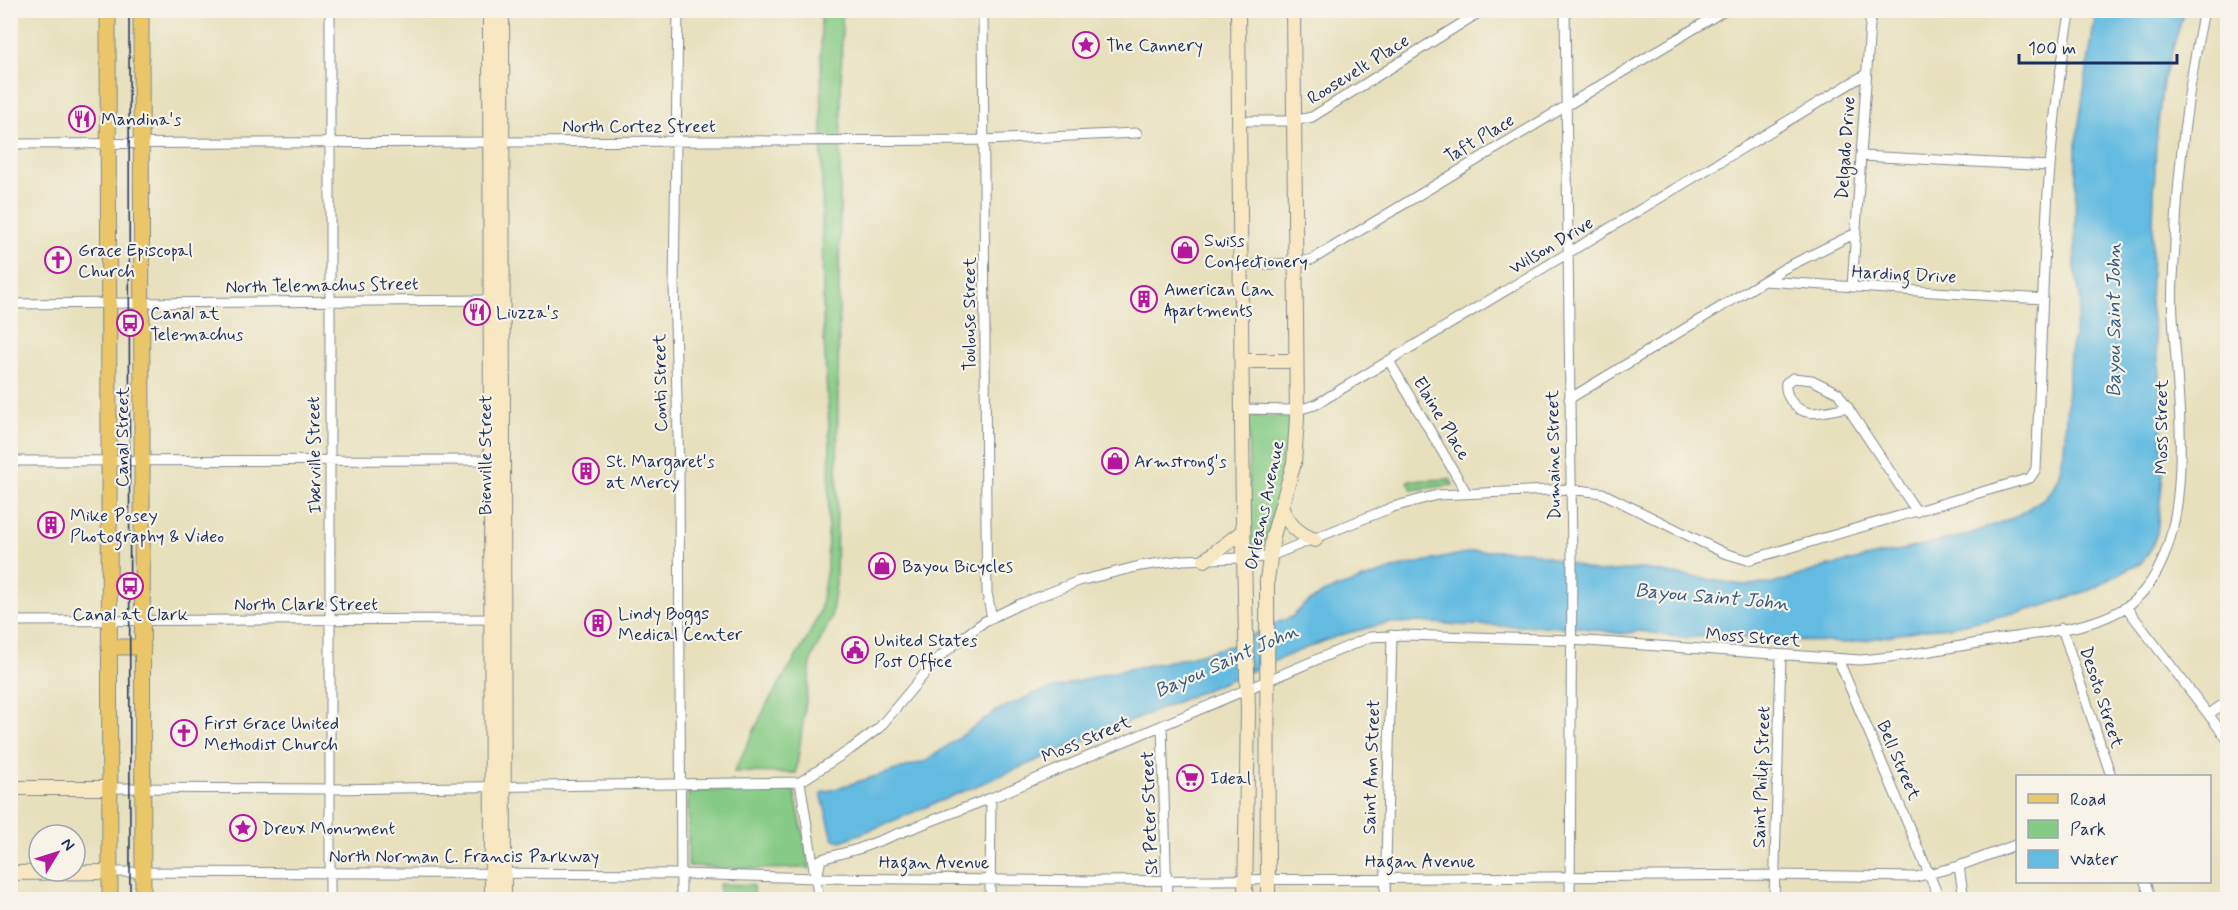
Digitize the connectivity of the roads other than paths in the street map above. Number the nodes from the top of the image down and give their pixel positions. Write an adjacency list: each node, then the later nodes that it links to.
1 (108, 10): 23 (main road, Canal Street)
2 (141, 10): 24 (main road, Canal Street)
3 (330, 10): 25 (street, Iberville Street)
4 (490, 10): 26 (street, Bienville Street)
5 (502, 10): 26 (street, Bienville Street)
6 (678, 10): 22 (street, Conti Street)
7 (983, 10): 21 (street, Toulouse Street)
8 (1238, 10): 18 (street, Orleans Avenue)
9 (1293, 10): 19 (street, Orleans Avenue)
10 (1483, 10): 19 (street, Roosevelt Place)
11 (1566, 10): 17 (street, Dumaine Street)
12 (1725, 10): 17 (street, Taft Place)
13 (1871, 10): 16 (street, Delgado Drive)
14 (2071, 10): 29 (street)
15 (2204, 10): 63 (street, Moss Street)
16 (1866, 74): 28 (street, Delgado Drive); 31 (street, Wilson Drive)
17 (1567, 104): 31 (street, Dumaine Street); 32 (street, Taft Place)
18 (1239, 121): 19 (street, Roosevelt Place); 33 (street, Orleans Avenue)
19 (1293, 121): 32 (street, Orleans Avenue)
20 (1137, 133): 21 (street, North Cortez Street)
21 (984, 140): 22 (street, North Cortez Street); 64 (street, Toulouse Street)
22 (678, 142): 26 (street, North Cortez Street); 85 (street, Conti Street)
23 (108, 143): 24 (street, North Cortez Street); 27 (street, North Cortez Street); 41 (main road, Canal Street)
24 (141, 143): 25 (street, North Cortez Street); 39 (main road, Canal Street)
25 (329, 143): 26 (street, North Cortez Street); 37 (street, Iberville Street)
26 (496, 143): 38 (street, Bienville Street)
27 (10, 144)
28 (1862, 156): 29 (street); 30 (street, Delgado Drive)
29 (2050, 166): 36 (street)
30 (1856, 233): 34 (street, Harding Drive); 35 (street, Delgado Drive)
31 (1567, 255): 44 (street, Wilson Drive); 45 (street, Dumaine Street)
32 (1295, 263): 33 (street, Taft Place); 43 (street, Orleans Avenue)
33 (1241, 265): 42 (street, Orleans Avenue)
34 (1764, 281): 35 (street, Harding Drive); 45 (street, Harding Drive)
35 (1852, 287): 36 (street, Harding Drive)
36 (2043, 299): 57 (street)
37 (330, 300): 38 (street, North Telemachus Street); 39 (street, North Telemachus Street); 53 (street, Iberville Street)
38 (497, 300): 49 (street, Bienville Street)
39 (141, 303): 41 (street, North Telemachus Street); 52 (main road, Canal Street)
40 (10, 304): 41 (street, North Telemachus Street)
41 (108, 304): 51 (main road, Canal Street)
42 (1242, 361): 43 (street); 47 (street, Orleans Avenue)
43 (1296, 361): 48 (street, Orleans Avenue)
44 (1389, 361): 48 (street, Wilson Drive); 55 (street, Elaine Place)
45 (1569, 399): 54 (street, Dumaine Street)
46 (1848, 407): 46 (street); 57 (street)
47 (1242, 409): 48 (street, Wilson Drive); 58 (street, Orleans Avenue)
48 (1297, 410): 56 (street, Orleans Avenue)
49 (496, 460): 53 (street); 65 (street, Bienville Street)
50 (10, 461): 51 (street)
51 (108, 461): 52 (street); 66 (main road, Canal Street)
52 (142, 461): 53 (street); 67 (main road, Canal Street)
53 (331, 462): 69 (street, Iberville Street)
54 (1570, 489): 55 (street); 57 (street); 72 (street, Dumaine Street)
55 (1466, 492): 59 (street)
56 (1281, 507): 59 (street); 60 (street, Orleans Avenue)
57 (1917, 512)
58 (1243, 531): 61 (street, Orleans Avenue); 62 (street)
59 (1315, 540): 60 (street)
60 (1268, 557): 61 (street); 77 (street, Orleans Avenue)
61 (1243, 559): 62 (street); 78 (street, Orleans Avenue)
62 (1205, 560): 64 (street)
63 (2126, 607): 70 (street, Moss Street); 80 (street)
64 (992, 618): 84 (street)
65 (497, 619): 69 (street, North Clark Street); 86 (street, Bienville Street)
66 (109, 620): 67 (street, North Clark Street); 68 (street, North Clark Street); 74 (main road, Canal Street)
67 (142, 620): 69 (street, North Clark Street); 73 (main road, Canal Street)
68 (10, 621)
69 (330, 621): 90 (street, Iberville Street)
70 (2062, 628): 76 (street, Moss Street); 83 (street, Desoto Street)
71 (1392, 635): 72 (street, Moss Street); 77 (street, Moss Street); 104 (street, Saint Ann Street)
72 (1572, 640): 75 (street, Moss Street); 102 (street, Dumaine Street)
73 (143, 647): 74 (main road); 89 (main road, Canal Street)
74 (109, 648): 88 (main road, Canal Street)
75 (1781, 655): 76 (street, Moss Street); 101 (street, Saint Philip Street)
76 (1838, 659): 100 (street, Bell Street)
77 (1269, 676): 78 (street, Moss Street); 107 (street, Orleans Avenue)
78 (1248, 690): 81 (street, Moss Street); 106 (street, Orleans Avenue)
79 (2228, 701): 80 (street)
80 (2209, 714): 82 (street)
81 (1162, 725): 91 (street, Moss Street); 108 (street, St Peter Street)
82 (2228, 740)
83 (2110, 775)
84 (800, 782): 85 (street); 103 (street)
85 (682, 785): 86 (street); 99 (street, Conti Street)
86 (498, 786): 90 (street); 98 (street, Bienville Street)
87 (10, 788): 88 (street)
88 (109, 788): 89 (street); 94 (main road, Canal Street)
89 (144, 789): 90 (street); 95 (main road, Canal Street)
90 (330, 789): 96 (street, Iberville Street)
91 (991, 798): 103 (street, Moss Street); 105 (street)
92 (2016, 845): 93 (street, Hagan Avenue)
93 (1959, 866): 100 (street, Hagan Avenue); 125 (street)
94 (110, 872): 95 (street, North Norman C. Francis Parkway); 97 (street); 110 (main road, Canal Street)
95 (143, 872): 96 (street, North Norman C. Francis Parkway); 111 (main road, Canal Street)
96 (330, 872): 98 (street, North Norman C. Francis Parkway); 112 (street, Iberville Street)
97 (10, 873)
98 (498, 873): 99 (street, North Norman C. Francis Parkway); 113 (street, Bienville Street); 114 (street, Bienville Street)
99 (680, 874): 103 (street, North Norman C. Francis Parkway); 115 (street, Conti Street)
100 (1930, 874): 101 (street, Hagan Avenue); 124 (street, Bell Street)
101 (1774, 875): 102 (street, Hagan Avenue); 123 (street, Saint Philip Street)
102 (1570, 877): 104 (street, Hagan Avenue); 122 (street, Dumaine Street)
103 (817, 878): 105 (street, Hagan Avenue); 116 (street)
104 (1384, 878): 107 (street, Hagan Avenue); 121 (street, Saint Ann Street)
105 (989, 879): 108 (street, Hagan Avenue); 117 (street)
106 (1244, 879): 107 (street, Hagan Avenue); 108 (street, Hagan Avenue); 119 (street, Orleans Avenue)
107 (1268, 879): 120 (street, Orleans Avenue)
108 (1167, 880): 118 (street, St Peter Street)
109 (2145, 883): 126 (street)
110 (110, 900)
111 (143, 900)
112 (330, 900)
113 (492, 900)
114 (504, 900)
115 (681, 900)
116 (819, 900)
117 (990, 900)
118 (1167, 900)
119 (1245, 900)
120 (1268, 900)
121 (1384, 900)
122 (1570, 900)
123 (1774, 900)
124 (1940, 900)
125 (1964, 900)
126 (2151, 900)

